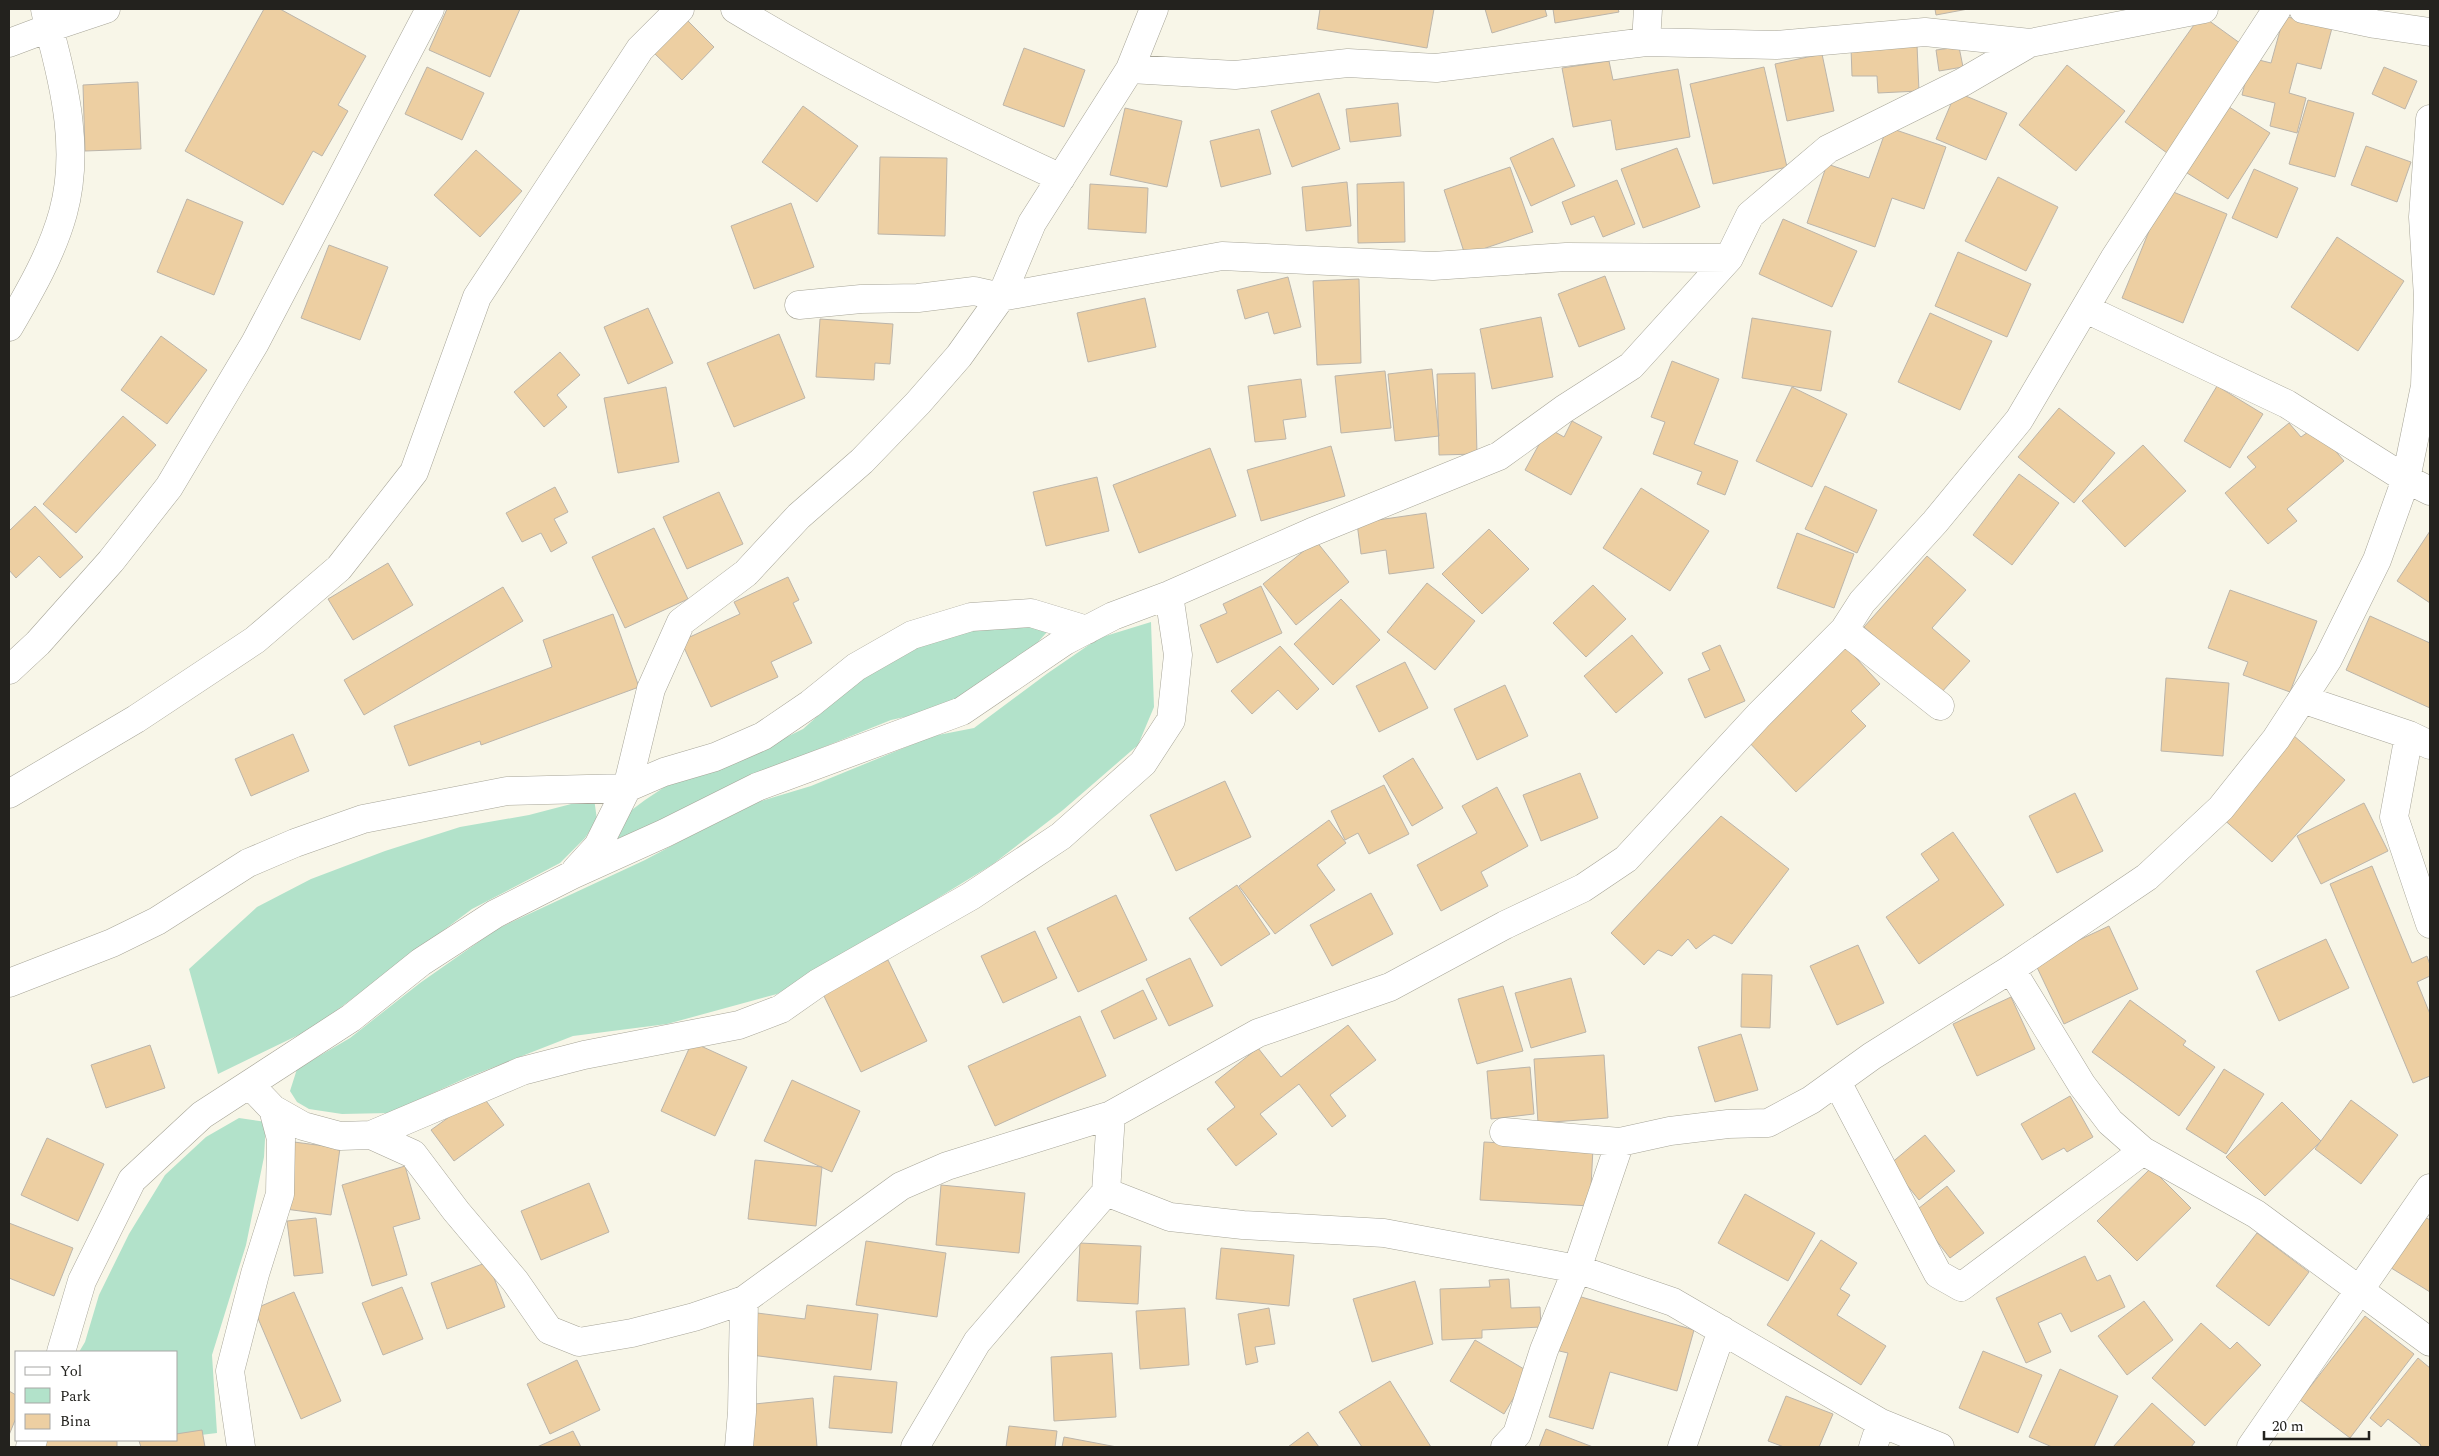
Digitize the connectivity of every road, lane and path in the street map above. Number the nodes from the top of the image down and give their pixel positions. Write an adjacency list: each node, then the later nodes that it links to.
1 (106, 9): 10 (street)
2 (430, 9): 28 (street)
3 (680, 9): 33 (street)
4 (735, 9): 17 (street)
5 (1154, 9): 15 (street)
6 (1648, 9): 12 (street)
7 (2204, 9): 14 (street)
8 (2277, 9): 21 (street)
9 (2303, 9): 11 (street)
10 (47, 18): 13 (street); 22 (street)
11 (2430, 32)
12 (1646, 42): 14 (street); 15 (street)
13 (9, 43)
14 (2030, 43): 18 (street)
15 (1130, 69): 17 (street)
16 (2430, 119): 23 (street)
17 (1061, 178): 19 (street)
18 (1729, 258): 19 (street); 25 (street)
19 (1001, 296): 20 (street); 32 (street)
20 (798, 305)
21 (2086, 308): 24 (street); 27 (street)
22 (9, 327)
23 (2428, 336): 24 (street)
24 (2418, 485): 29 (street)
25 (1170, 595): 26 (street); 43 (street)
26 (1087, 630): 32 (street); 34 (street)
27 (1844, 630): 30 (street); 41 (street)
28 (9, 670)
29 (2302, 699): 31 (street); 36 (street)
30 (1940, 706)
31 (2420, 740): 35 (street)
32 (627, 788): 34 (street); 37 (street)
33 (9, 794)
34 (572, 875): 39 (street)
35 (2430, 924)
36 (2010, 969): 38 (street); 45 (street)
37 (9, 983)
38 (1837, 1082): 44 (street); 45 (street)
39 (250, 1085): 40 (street); 53 (street)
40 (273, 1109): 43 (street); 55 (street)
41 (1111, 1115): 47 (street); 50 (street)
42 (1504, 1132): 44 (street)
43 (371, 1136): 50 (street)
44 (1620, 1142): 48 (street)
45 (2143, 1151): 49 (street)
46 (2430, 1188): 49 (street)
47 (1106, 1192): 48 (street); 57 (street)
48 (1577, 1269): 51 (street); 58 (street)
49 (2360, 1291): 52 (street); 61 (street)
50 (744, 1300): 56 (street)
51 (1722, 1330): 54 (street); 59 (street)
52 (2430, 1342)
53 (61, 1351)
54 (1877, 1435): 60 (street)
55 (241, 1447)
56 (739, 1447)
57 (915, 1447)
58 (1505, 1447)
59 (1682, 1447)
60 (1940, 1447)
61 (2252, 1447)

